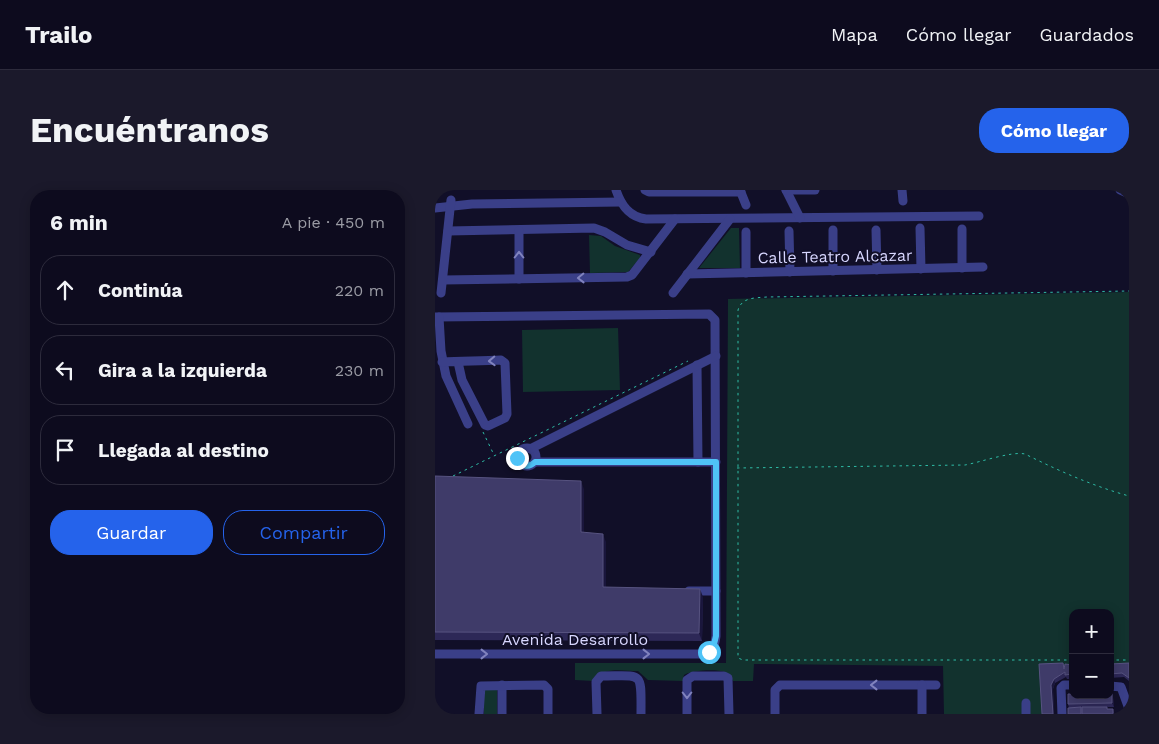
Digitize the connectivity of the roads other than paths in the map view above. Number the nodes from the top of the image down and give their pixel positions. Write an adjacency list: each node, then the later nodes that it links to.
1 (645, 190): 6 (street)
2 (786, 190): 3 (street); 16 (street)
3 (815, 190)
4 (902, 190): 10 (street)
5 (1119, 190): 8 (street)
6 (691, 191): 7 (street)
7 (740, 191): 13 (street)
8 (1129, 194)
9 (618, 196): 12 (street); 18 (street)
10 (903, 201)
11 (435, 202): 12 (street)
12 (451, 202): 14 (street); 21 (street)
13 (747, 205)
14 (435, 208)
15 (979, 216): 16 (street)
16 (800, 218): 17 (street)
17 (730, 219): 18 (street); 35 (street)
18 (675, 220): 27 (street)
19 (920, 228): 30 (street)
20 (962, 229): 29 (street)
21 (448, 230): 24 (street); 37 (street)
22 (833, 230): 32 (street)
23 (876, 230): 31 (street)
24 (519, 231): 27 (street); 36 (street, one-way to 24)
25 (789, 231): 33 (street)
26 (745, 232): 34 (street)
27 (651, 252): 36 (street, one-way to 36)
28 (983, 267): 29 (street, Calle Teatro Alcazar)
29 (962, 268): 30 (street, Calle Teatro Alcazar)
30 (921, 269): 31 (street, Calle Teatro Alcazar)
31 (877, 270): 32 (street, Calle Teatro Alcazar)
32 (833, 271): 33 (street, Calle Teatro Alcazar)
33 (790, 272): 34 (street, Calle Teatro Alcazar)
34 (746, 273): 35 (street, Calle Teatro Alcazar)
35 (687, 274): 39 (street)
36 (519, 279): 37 (street)
37 (443, 280): 38 (street)
38 (441, 293)
39 (673, 293)
40 (437, 317): 41 (street); 42 (street)
41 (716, 356): 44 (street); 49 (street)
42 (442, 362): 43 (street); 45 (street)
43 (458, 362): 43 (street, one-way to 43)
44 (697, 366): 46 (street); 48 (street)
45 (468, 424)
46 (530, 448): 47 (street); 47 (street)
47 (535, 462): 48 (street)
48 (698, 462): 49 (street)
49 (716, 462): 50 (street)
50 (716, 591): 51 (street); 52 (street, Avenida Desarrollo, one-way to 50)
51 (679, 592)
52 (435, 654)
53 (502, 685): 60 (street); 61 (street); 62 (street)
54 (922, 685): 55 (street); 67 (street, one-way to 67); 68 (street)
55 (936, 685)
56 (1069, 685): 70 (street)
57 (1114, 686): 59 (street)
58 (1025, 703): 69 (street)
59 (1129, 709)
60 (479, 714)
61 (502, 714)
62 (548, 714)
63 (597, 714): 64 (street)
64 (641, 714)
65 (687, 714): 66 (street, one-way to 65)
66 (729, 714)
67 (775, 714)
68 (922, 714)
69 (1025, 714)
70 (1062, 714)

